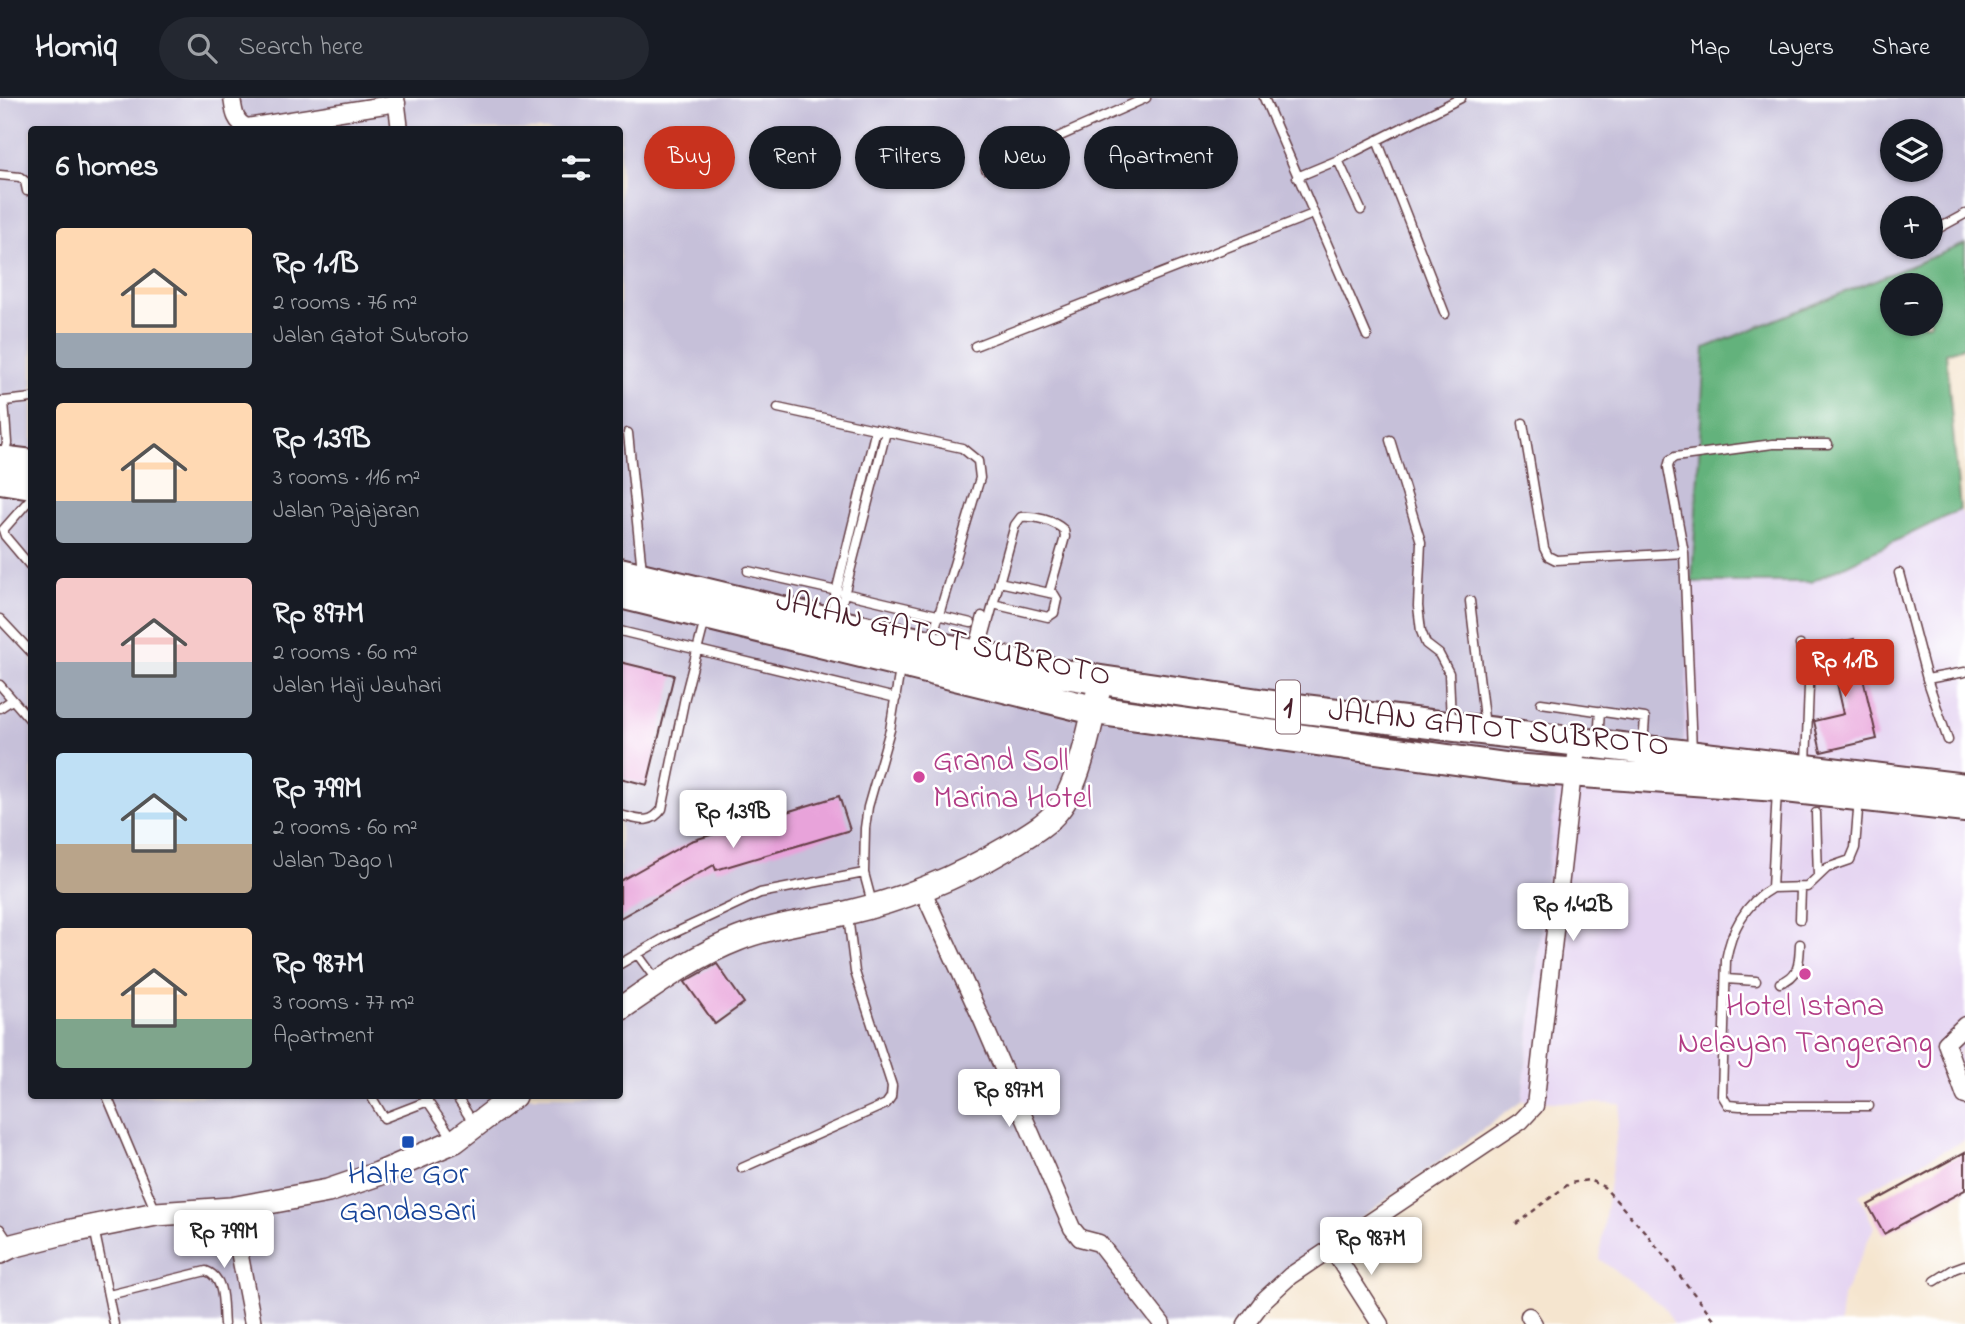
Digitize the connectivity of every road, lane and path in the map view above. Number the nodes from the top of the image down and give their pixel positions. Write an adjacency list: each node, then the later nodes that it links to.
1 (232, 98): 6 (street)
2 (1146, 98): 9 (lane)
3 (1264, 98): 13 (lane)
4 (1461, 98): 10 (lane)
5 (396, 101): 7 (street); 8 (street)
6 (245, 126)
7 (253, 126)
8 (399, 126)
9 (1070, 132)
10 (1377, 140): 11 (lane); 19 (lane)
11 (1338, 160): 13 (lane); 15 (lane)
12 (0, 174): 14 (lane)
13 (1297, 177): 16 (lane)
14 (27, 191)
15 (1361, 210)
16 (1313, 214): 20 (lane); 21 (lane)
17 (1965, 214): 18 (lane)
18 (1943, 226)
19 (1445, 314)
20 (1367, 336)
21 (975, 346)
22 (28, 398): 23 (lane)
23 (2, 401): 31 (lane)
24 (778, 408): 26 (lane)
25 (1523, 423): 34 (lane)
26 (881, 430): 40 (lane); 46 (lane)
27 (628, 433): 38 (lane)
28 (1390, 440): 68 (lane)
29 (1828, 444): 34 (lane)
30 (28, 465): 31 (highway)
31 (1, 472): 32 (highway)
32 (28, 482)
33 (28, 502): 35 (lane)
34 (1684, 553): 73 (lane)
35 (28, 563)
36 (748, 571): 40 (lane)
37 (1899, 573): 58 (lane)
38 (631, 575): 49 (highway, JALAN GATOT SUBROTO / 1)
39 (999, 582): 41 (lane); 41 (lane); 44 (lane)
40 (841, 592): 46 (lane); 49 (lane)
41 (1049, 593): 44 (lane)
42 (623, 595): 45 (highway, JALAN GATOT SUBROTO / 1)
43 (1470, 601): 69 (lane)
44 (993, 604): 56 (lane)
45 (706, 615): 55 (lane); 60 (highway, JALAN GATOT SUBROTO / 1)
46 (938, 615): 50 (lane); 52 (lane)
47 (982, 616): 56 (lane)
48 (0, 619): 54 (lane)
49 (833, 623): 52 (highway, JALAN GATOT SUBROTO / 1)
50 (971, 623)
51 (623, 632): 55 (lane)
52 (930, 645): 56 (highway, JALAN GATOT SUBROTO / 1)
53 (1800, 645): 74 (lane)
54 (28, 649)
55 (697, 649): 60 (lane); 81 (lane)
56 (976, 654): 59 (highway, JALAN GATOT SUBROTO / 1)
57 (1965, 672): 58 (lane)
58 (1927, 679): 70 (lane)
59 (1101, 680): 65 (main road); 68 (highway, JALAN GATOT SUBROTO / 1)
60 (898, 683): 65 (highway, JALAN GATOT SUBROTO / 1); 82 (lane)
61 (0, 685): 62 (lane)
62 (12, 700): 64 (lane); 67 (lane)
63 (1541, 703): 66 (lane)
64 (0, 708)
65 (1094, 710): 75 (highway, JALAN GATOT SUBROTO / 1); 86 (main road)
66 (1600, 711): 71 (lane); 72 (lane)
67 (28, 718)
68 (1451, 725): 69 (highway, JALAN GATOT SUBROTO / 1)
69 (1485, 729): 71 (highway, JALAN GATOT SUBROTO / 1)
70 (1948, 740)
71 (1588, 741): 72 (highway, JALAN GATOT SUBROTO / 1); 75 (street)
72 (1643, 748): 73 (highway, JALAN GATOT SUBROTO / 1)
73 (1692, 754): 74 (highway, JALAN GATOT SUBROTO / 1)
74 (1805, 769): 77 (highway, JALAN GATOT SUBROTO / 1)
75 (1573, 773): 76 (highway, JALAN GATOT SUBROTO / 1); 115 (street)
76 (1777, 788): 78 (highway, JALAN GATOT SUBROTO / 1); 84 (lane)
77 (1965, 788)
78 (1965, 808)
79 (1858, 810): 83 (lane)
80 (1816, 813): 83 (lane)
81 (623, 817)
82 (864, 873): 87 (lane); 91 (lane)
83 (1818, 876): 85 (lane)
84 (1772, 888): 85 (lane); 93 (lane)
85 (1801, 888): 89 (lane)
86 (922, 889): 87 (main road); 122 (street)
87 (873, 906): 88 (main road)
88 (847, 912): 95 (main road); 109 (lane)
89 (1800, 919)
90 (1800, 944): 96 (lane)
91 (638, 955): 92 (lane); 95 (lane)
92 (623, 962)
93 (1726, 979): 94 (lane); 106 (lane)
94 (1756, 981)
95 (658, 983): 97 (main road)
96 (1780, 983)
97 (623, 1007)
98 (1965, 1025): 99 (street)
99 (1965, 1096)
100 (108, 1099): 111 (lane)
101 (373, 1099): 102 (lane)
102 (424, 1099)
103 (427, 1099): 108 (lane)
104 (458, 1099): 107 (lane)
105 (510, 1099): 107 (main road)
106 (1869, 1106)
107 (476, 1126): 108 (main road)
108 (455, 1141): 110 (main road)
109 (742, 1168)
110 (231, 1209): 111 (main road); 121 (street)
111 (156, 1214): 113 (main road)
112 (1516, 1224): 125 (path)
113 (94, 1226): 114 (main road); 118 (lane)
114 (4, 1242)
115 (1332, 1250): 123 (street); 124 (street)
116 (1965, 1265): 117 (lane)
117 (1935, 1281)
118 (109, 1295): 119 (lane); 120 (lane)
119 (114, 1324)
120 (223, 1324)
121 (253, 1324)
122 (1161, 1324)
123 (1245, 1324)
124 (1380, 1324)
125 (1718, 1324)

